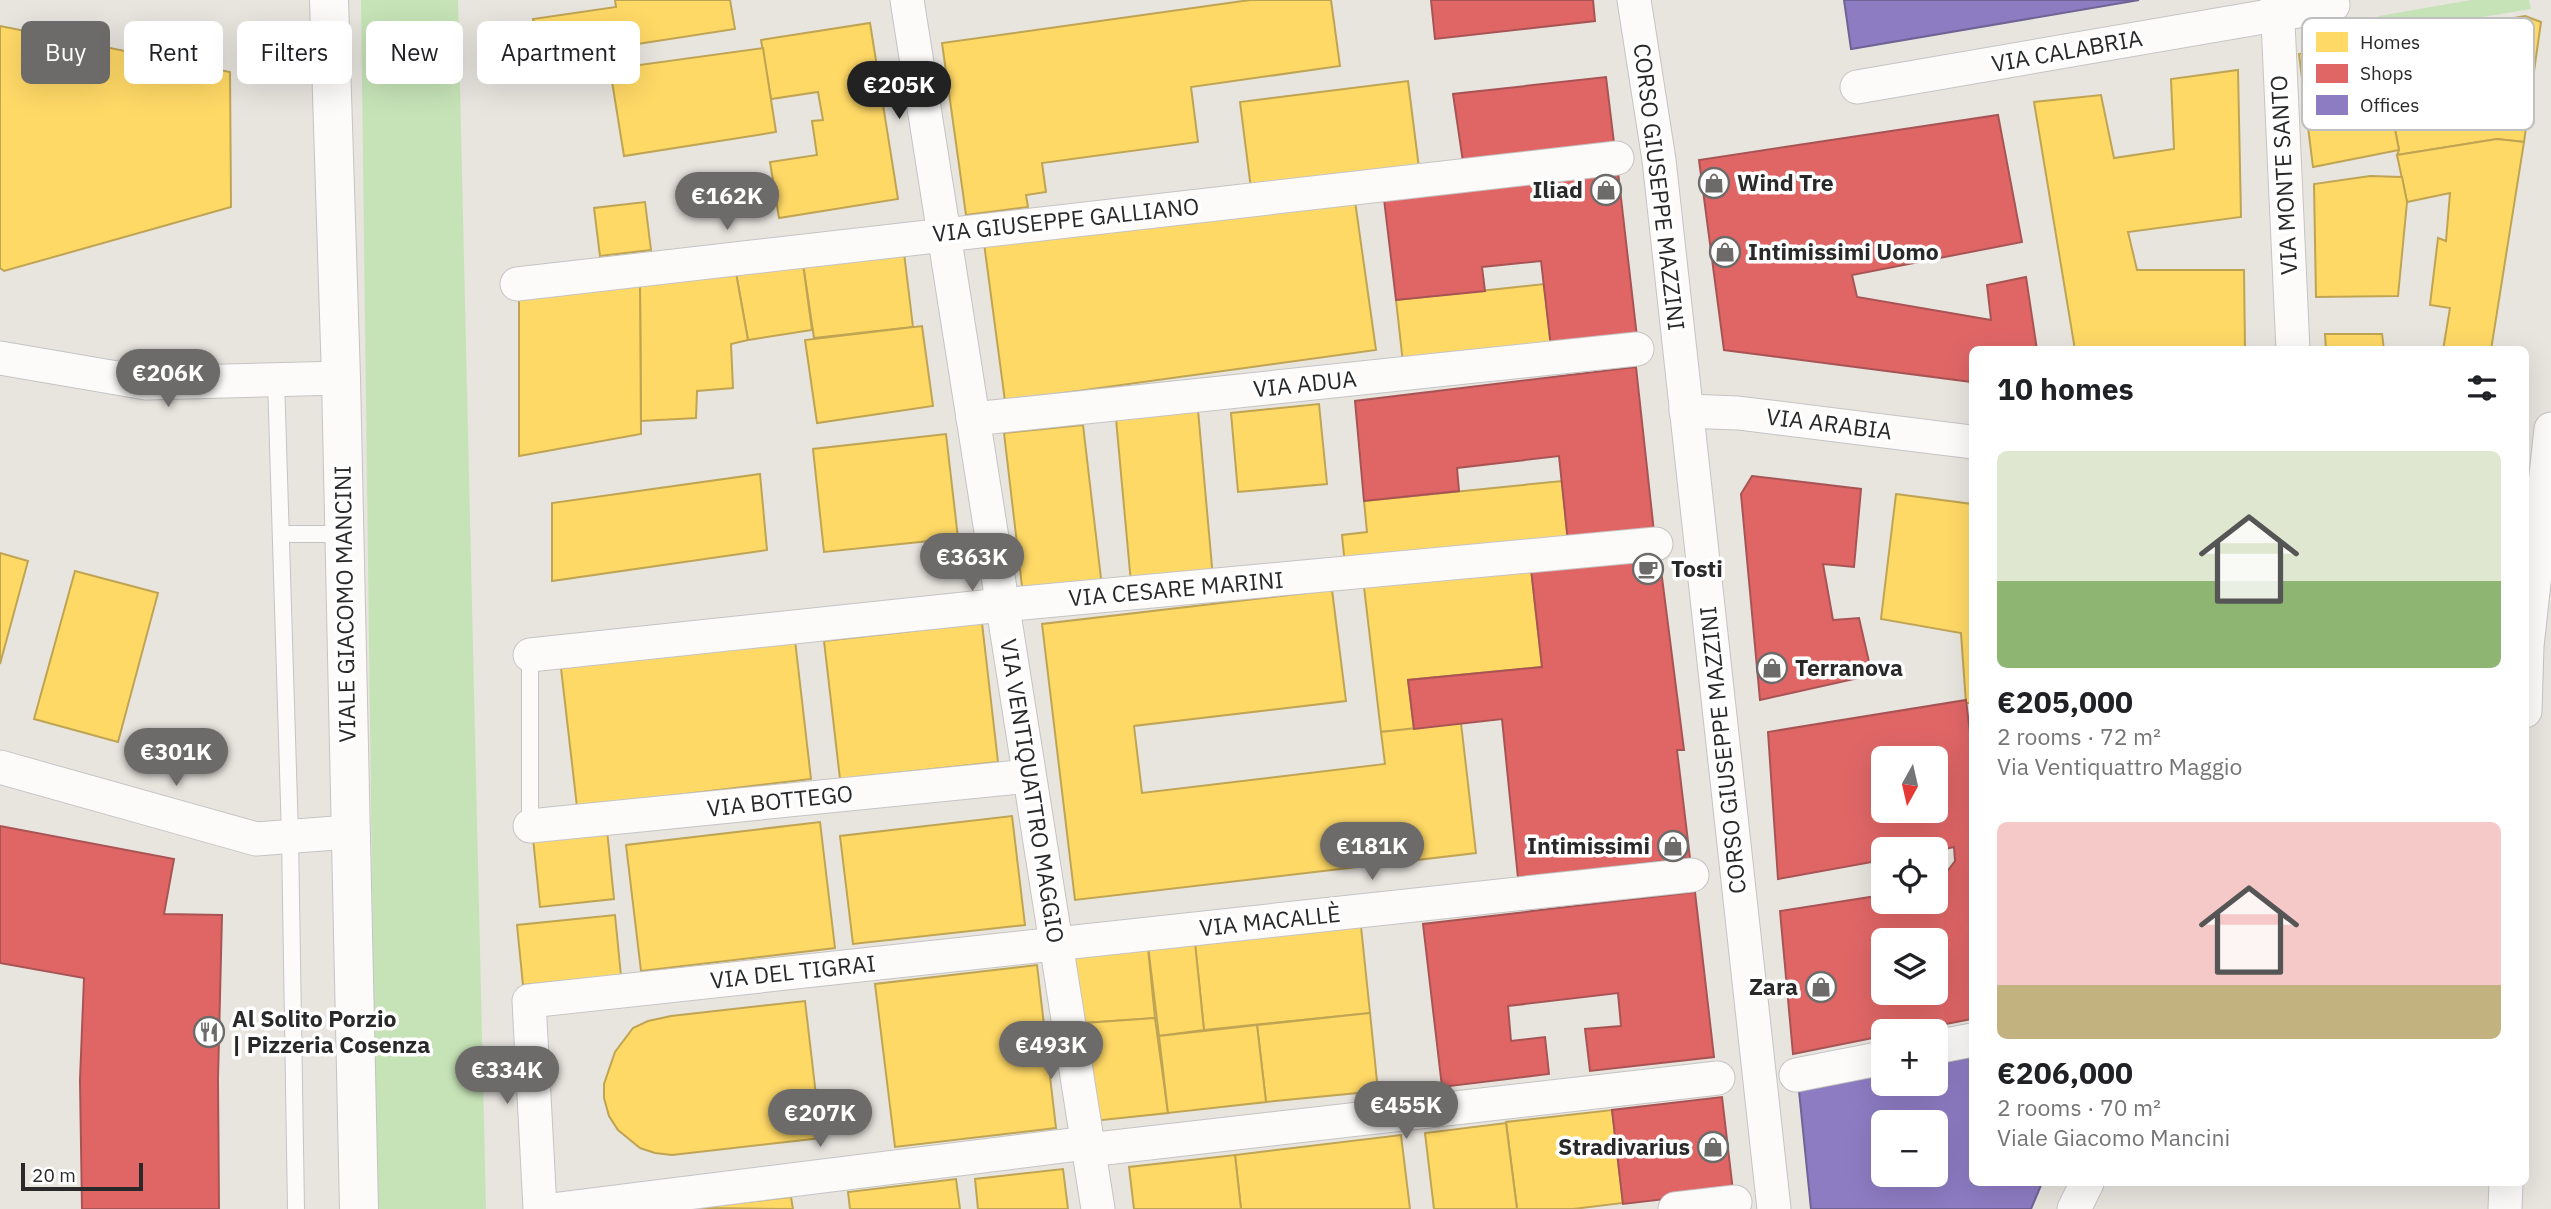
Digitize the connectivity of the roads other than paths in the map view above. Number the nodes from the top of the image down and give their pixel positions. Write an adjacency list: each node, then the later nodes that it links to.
1 (329, 0): 13 (street, VIALE GIACOMO MANCINI)
2 (907, 0): 8 (street, VIA VENTIQUATTRO MAGGIO)
3 (1634, 0): 15 (street, CORSO GIUSEPPE MAZZINI)
4 (2333, 5): 5 (street, VIA CALABRIA)
5 (2277, 7): 6 (street, VIA CALABRIA); 10 (street, VIA MONTE SANTO)
6 (1857, 87)
7 (1617, 158): 8 (street, VIA GIUSEPPE GALLIANO)
8 (944, 234): 9 (street, VIA GIUSEPPE GALLIANO); 16 (street, VIA VENTIQUATTRO MAGGIO)
9 (517, 284)
10 (2292, 346)
11 (1637, 349): 16 (street, VIA ADUA)
12 (0, 358): 14 (street)
13 (341, 378): 14 (street); 21 (street, VIALE GIACOMO MANCINI)
14 (276, 379): 20 (lane)
15 (1686, 411): 18 (street, VIA ARABIA); 48 (street, CORSO GIUSEPPE MAZZINI)
16 (973, 419): 23 (street, VIA VENTIQUATTRO MAGGIO)
17 (2551, 429): 19 (street)
18 (1969, 442)
19 (2546, 510): 24 (street)
20 (281, 534): 21 (lane); 30 (lane)
21 (344, 534): 29 (street, VIALE GIACOMO MANCINI)
22 (1656, 544): 23 (street, VIA CESARE MARINI)
23 (1002, 606): 25 (street, VIA CESARE MARINI); 27 (street, VIA VENTIQUATTRO MAGGIO)
24 (2529, 626)
25 (530, 655): 28 (lane)
26 (0, 768): 30 (street)
27 (1030, 776): 28 (street, VIA BOTTEGO); 32 (street, VIA VENTIQUATTRO MAGGIO)
28 (530, 825)
29 (349, 832): 30 (street); 43 (street, VIALE GIACOMO MANCINI)
30 (290, 836): 42 (lane)
31 (1692, 875): 32 (street, VIA MACALLÈ)
32 (1057, 944): 38 (street, VIA VENTIQUATTRO MAGGIO); 44 (street, VIA DEL TIGRAI)
33 (1969, 1041): 34 (street)
34 (1948, 1045)
35 (1871, 1060): 36 (street)
36 (1796, 1075)
37 (1718, 1078): 38 (street)
38 (1088, 1146): 45 (street); 46 (street, VIA VENTIQUATTRO MAGGIO)
39 (2086, 1186): 49 (street)
40 (2506, 1186): 50 (street)
41 (1734, 1202): 47 (street)
42 (296, 1209)
43 (359, 1209)
44 (540, 1209)
45 (559, 1209)
46 (1098, 1209)
47 (1675, 1209)
48 (1774, 1209)
49 (2074, 1209)
50 (2505, 1209)

